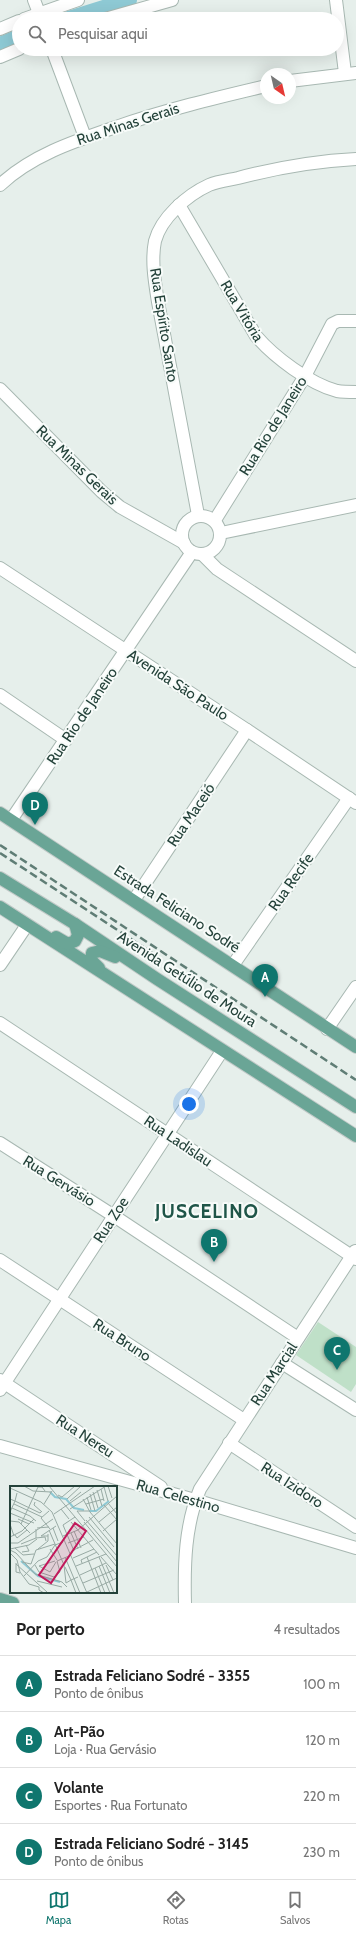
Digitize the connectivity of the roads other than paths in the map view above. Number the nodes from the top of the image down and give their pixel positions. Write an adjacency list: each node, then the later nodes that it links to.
1 (34, 0): 5 (street)
2 (78, 0): 6 (street)
3 (172, 0): 7 (street)
4 (336, 0): 8 (street)
5 (39, 12)
6 (42, 12)
7 (130, 12)
8 (338, 12)
9 (12, 24): 10 (street)
10 (0, 29)
11 (344, 42): 15 (street)
12 (12, 52): 14 (street)
13 (55, 56): 18 (street)
14 (0, 57)
15 (350, 73): 16 (street)
16 (296, 80)
17 (260, 87): 18 (street, Rua Minas Gerais)
18 (86, 137): 20 (street, Rua Minas Gerais)
19 (356, 159): 21 (street, Rua Espírito Santo)
20 (0, 186)
21 (179, 205): 23 (street, Rua Vitória); 27 (street, Rua Espírito Santo)
22 (356, 321): 23 (street, Rua Rio de Janeiro)
23 (305, 376): 25 (street, Rua Vitória); 28 (street, Rua Rio de Janeiro)
24 (0, 389): 30 (street, Rua Minas Gerais)
25 (356, 392)
26 (356, 505): 29 (street)
27 (198, 516): 28 (street); 30 (street)
28 (214, 520): 29 (street)
29 (221, 533): 30 (street)
30 (192, 550): 32 (street, Rua Rio de Janeiro); 33 (street, Rua Minas Gerais)
31 (0, 568): 32 (street, Avenida São Paulo)
32 (125, 651): 35 (street, Avenida São Paulo); 36 (street, Rua Rio de Janeiro)
33 (356, 661)
34 (0, 695): 36 (street)
35 (247, 730): 37 (street, Avenida São Paulo); 41 (street, Rua Maceió)
36 (66, 740): 39 (street, Rua Rio de Janeiro)
37 (352, 801): 46 (street, Rua Recife)
38 (0, 813): 39 (main road, Estrada Feliciano Sodré)
39 (11, 820): 41 (main road, Estrada Feliciano Sodré)
40 (0, 878): 43 (main road, Avenida Getúlio de Moura)
41 (134, 900): 46 (main road, Estrada Feliciano Sodré)
42 (0, 907): 44 (main road)
43 (75, 924): 44 (main road); 47 (main road, Avenida Getúlio de Moura)
44 (27, 925): 45 (street); 48 (main road)
45 (0, 965)
46 (233, 965): 51 (main road, Estrada Feliciano Sodré)
47 (156, 979): 48 (main road); 54 (main road, Avenida Getúlio de Moura)
48 (115, 982): 53 (main road)
49 (356, 987): 51 (street)
50 (0, 1023): 55 (street, Rua Ladislau)
51 (327, 1029): 52 (main road, Estrada Feliciano Sodré)
52 (356, 1047)
53 (222, 1051): 55 (street, Rua Zoe); 56 (main road)
54 (356, 1108)
55 (168, 1134): 58 (street, Rua Zoe); 59 (street, Rua Ladislau)
56 (356, 1136)
57 (0, 1143): 58 (street, Rua Gervásio)
58 (114, 1216): 61 (street, Rua Zoe); 62 (street, Rua Gervásio)
59 (355, 1255): 62 (street, Rua Marcial)
60 (0, 1260): 61 (street, Rua Bruno)
61 (60, 1299): 64 (street, Rua Zoe); 66 (street, Rua Bruno)
62 (298, 1338): 63 (street, Rua Marcial)
63 (282, 1363): 65 (street); 66 (street, Rua Marcial)
64 (1, 1384): 69 (street, Rua Nereu)
65 (356, 1410)
66 (244, 1420): 67 (street, Rua Marcial)
67 (229, 1443): 70 (street, Rua Marcial); 71 (street, Rua Izidoro)
68 (0, 1446): 69 (street, Rua Celestino)
69 (170, 1493): 70 (street, Rua Celestino)
70 (195, 1500): 72 (street, Rua Celestino); 75 (street, Rua Marcial)
71 (354, 1526): 72 (street)
72 (351, 1547)
73 (0, 1599): 74 (main road)
74 (13, 1603)
75 (185, 1603)

